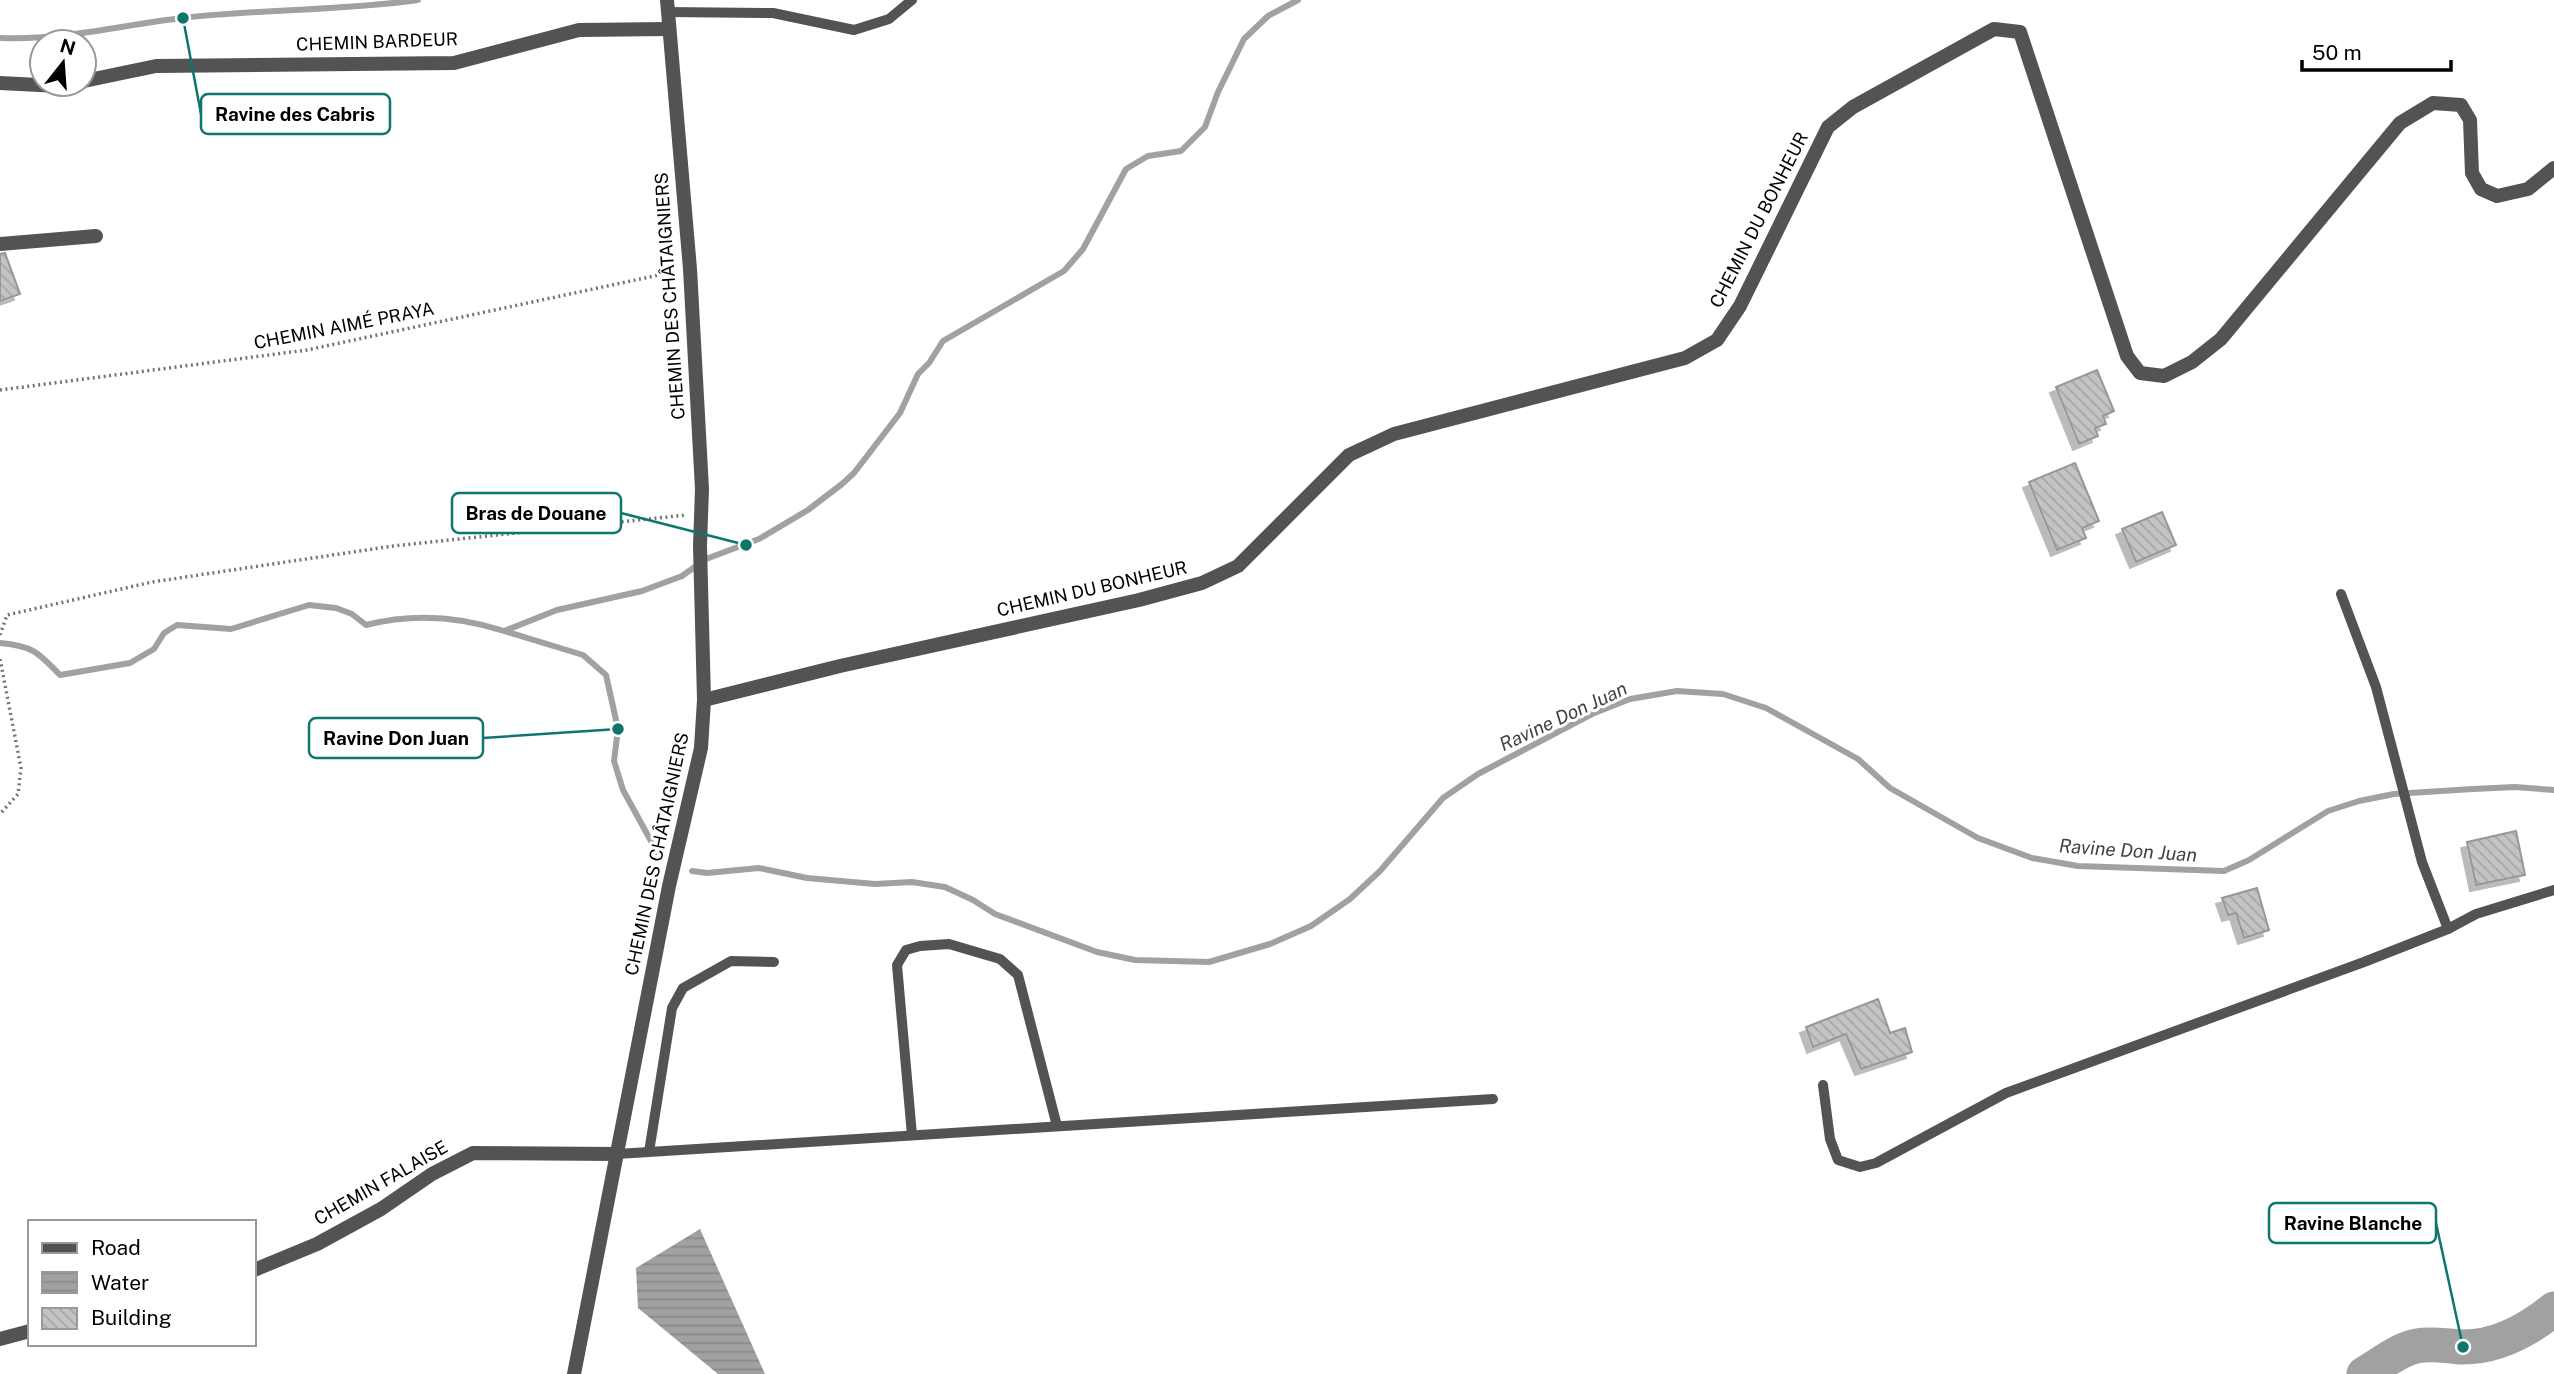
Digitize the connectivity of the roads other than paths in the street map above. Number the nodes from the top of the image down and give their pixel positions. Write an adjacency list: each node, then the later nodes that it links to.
1 (912, 0): 2 (lane)
2 (667, 6): 3 (street, CHEMIN DES CHÂTAIGNIERS)
3 (668, 29): 4 (street, CHEMIN BARDEUR); 11 (street, CHEMIN DES CHÂTAIGNIERS)
4 (98, 78)
5 (0, 83): 6 (street)
6 (28, 84)
7 (2554, 168): 11 (street, CHEMIN DU BONHEUR)
8 (96, 236): 9 (street)
9 (0, 244)
10 (2342, 594): 13 (lane)
11 (704, 700): 20 (street, CHEMIN DES CHÂTAIGNIERS)
12 (2554, 890): 13 (lane)
13 (2448, 929): 15 (lane)
14 (774, 962): 19 (lane)
15 (1822, 1085)
16 (1493, 1099): 17 (lane)
17 (1057, 1126): 18 (lane); 18 (lane)
18 (912, 1135): 19 (lane)
19 (649, 1152): 20 (lane)
20 (617, 1154): 21 (street, CHEMIN FALAISE); 24 (street, CHEMIN DES CHÂTAIGNIERS)
21 (256, 1269)
22 (28, 1332): 23 (street)
23 (0, 1339)
24 (573, 1374)

